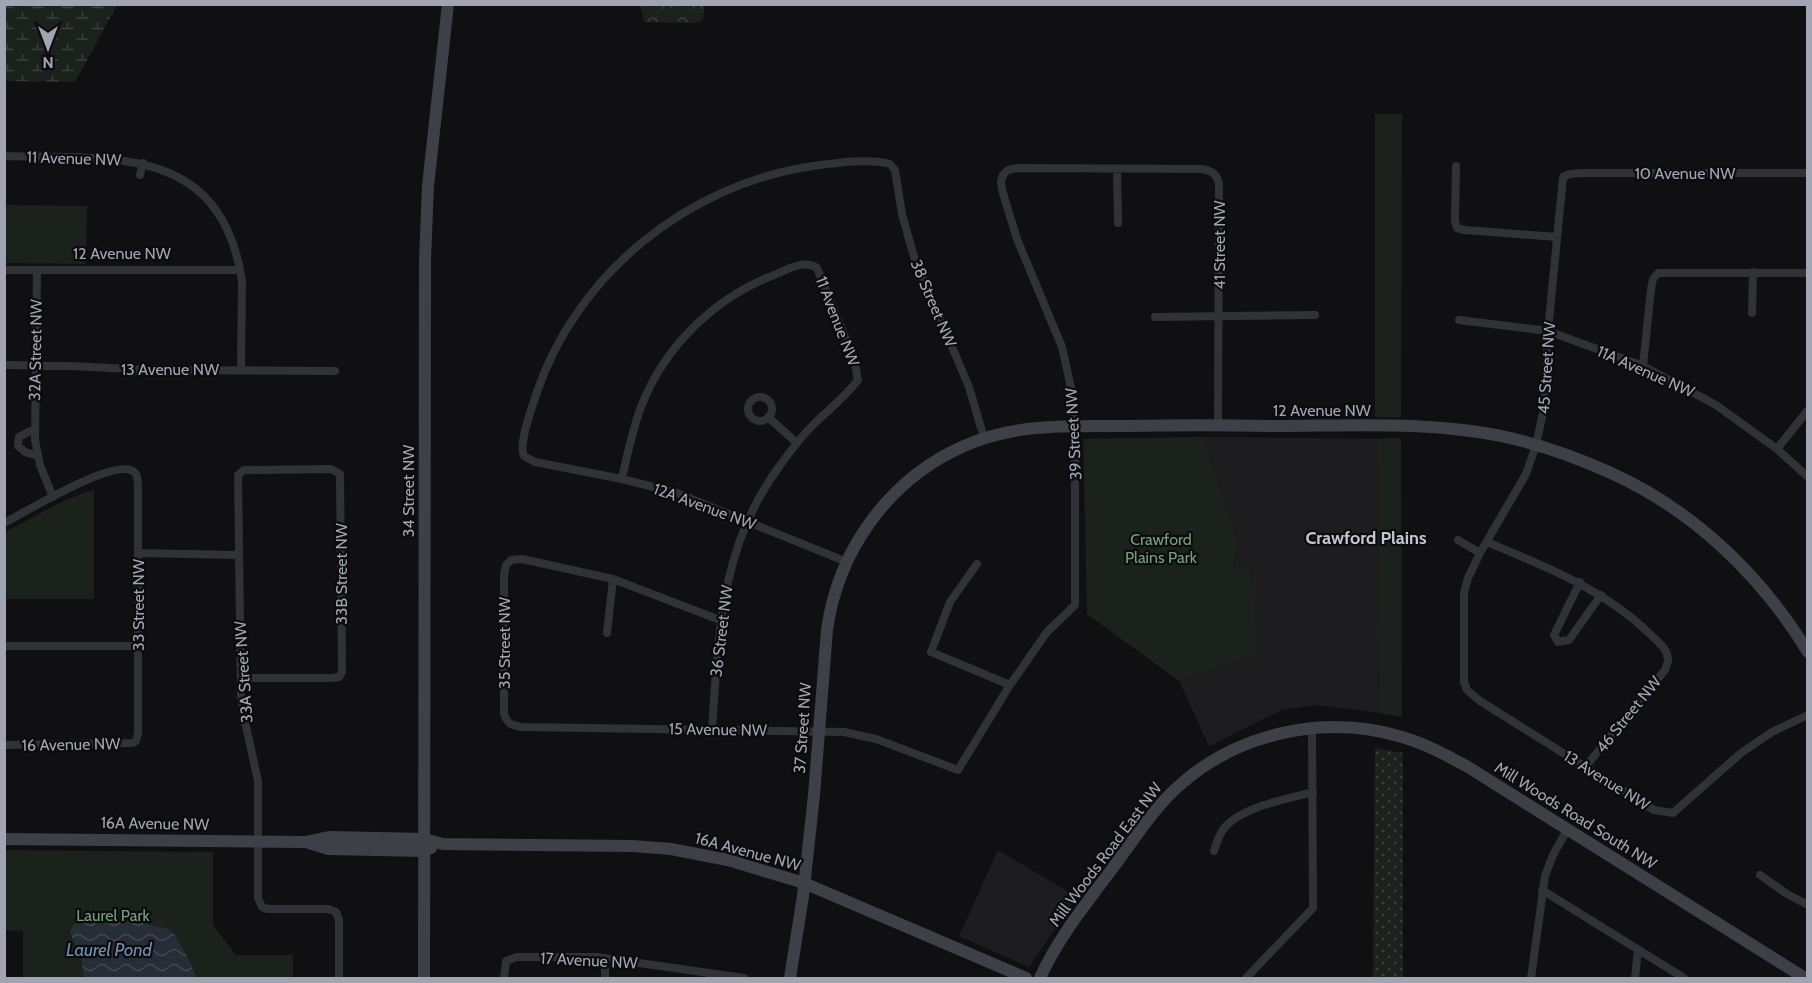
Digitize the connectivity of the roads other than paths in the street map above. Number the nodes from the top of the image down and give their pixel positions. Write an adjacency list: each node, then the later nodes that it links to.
1 (448, 4): 77 (street, 34 Street NW)
2 (4, 156): 3 (street, 11 Avenue NW)
3 (142, 163): 7 (street, 11 Avenue NW); 13 (street, 11 Avenue NW)
4 (1456, 166): 10 (street)
5 (1117, 169): 9 (street); 18 (street, 41 Street NW); 31 (street, 39 Street NW)
6 (1808, 173): 8 (street, 10 Avenue NW)
7 (140, 175)
8 (1563, 177): 10 (street, 45 Street NW)
9 (1118, 223)
10 (1557, 237): 21 (street, 45 Street NW)
11 (4, 270): 12 (street, 12 Avenue NW)
12 (37, 270): 13 (street, 12 Avenue NW); 23 (street, 32A Street NW)
13 (240, 270): 25 (street)
14 (1753, 272): 15 (street); 16 (street); 24 (street)
15 (1808, 273)
16 (1752, 313)
17 (1315, 315): 18 (street)
18 (1219, 316): 19 (street); 30 (street, 41 Street NW)
19 (1155, 317)
20 (1459, 320): 21 (street, 11A Avenue NW)
21 (1548, 331): 24 (street, 11A Avenue NW); 35 (street, 45 Street NW)
22 (4, 365): 23 (street, 13 Avenue NW)
23 (35, 365): 25 (street, 13 Avenue NW); 32 (street, 32A Street NW)
24 (1643, 366): 36 (street, 11A Avenue NW)
25 (241, 369): 26 (street, 13 Avenue NW)
26 (335, 371)
27 (858, 380): 34 (street, 36 Street NW); 41 (street, 11 Avenue NW)
28 (1808, 410): 36 (street)
29 (768, 417): 34 (street)
30 (1218, 425): 31 (street, 12 Avenue NW); 35 (street, 12 Avenue NW)
31 (1074, 426): 33 (street, 12 Avenue NW); 62 (street, 39 Street NW)
32 (34, 429): 37 (street, 32A Street NW); 37 (street, 32A Street NW)
33 (984, 438): 38 (street, 38 Street NW); 42 (street, 12 Avenue NW)
34 (797, 443): 44 (street, 36 Street NW)
35 (1536, 445): 47 (street, 45 Street NW); 60 (street, 12 Avenue NW)
36 (1777, 449): 40 (street, 11A Avenue NW)
37 (38, 456): 43 (street, 32A Street NW)
38 (524, 456): 41 (street, 12A Avenue NW)
39 (240, 472): 50 (street, 33A Street NW); 61 (street, 33B Street NW)
40 (1808, 477)
41 (622, 479): 44 (street, 12A Avenue NW)
42 (892, 496): 51 (street, 37 Street NW)
43 (54, 497): 45 (street); 48 (street, 33 Street NW)
44 (748, 521): 51 (street, 12A Avenue NW); 56 (street, 36 Street NW)
45 (4, 523)
46 (1458, 540): 49 (street)
47 (1487, 542): 49 (street, 45 Street NW); 54 (street)
48 (138, 553): 50 (street); 59 (street, 33 Street NW)
49 (1480, 553): 63 (street, 45 Street NW)
50 (238, 555): 61 (street, 33A Street NW)
51 (847, 562): 68 (street, 37 Street NW)
52 (977, 564): 62 (street)
53 (613, 579): 56 (street); 57 (street); 65 (street, 35 Street NW)
54 (1580, 582): 55 (street); 55 (street)
55 (1601, 595): 71 (street, 46 Street NW)
56 (720, 620): 67 (street, 36 Street NW)
57 (607, 633)
58 (4, 646): 59 (street)
59 (138, 646): 69 (street, 33 Street NW)
60 (1808, 652)
61 (241, 678): 76 (street, 33A Street NW)
62 (1010, 685): 72 (street, 39 Street NW)
63 (1466, 686): 71 (street, 13 Avenue NW)
64 (1808, 715): 71 (street, 13 Avenue NW)
65 (508, 724): 67 (street, 15 Avenue NW)
66 (1312, 728): 73 (street); 74 (street, Mill Woods Road South NW); 92 (street, Mill Woods Road East NW)
67 (712, 729): 68 (street, 15 Avenue NW)
68 (819, 730): 72 (street, 15 Avenue NW); 80 (street, 37 Street NW)
69 (136, 741): 70 (street, 16 Avenue NW)
70 (4, 745)
71 (1586, 766)
72 (957, 770)
73 (1313, 792): 78 (street); 93 (street)
74 (1567, 830): 81 (street); 97 (street, Mill Woods Road South NW)
75 (4, 839): 76 (street, 16A Avenue NW)
76 (258, 841): 77 (street, 16A Avenue NW); 85 (street, 33A Street NW)
77 (425, 845): 80 (street, 16A Avenue NW); 86 (street, 34 Street NW)
78 (1214, 851)
79 (1760, 875): 82 (street)
80 (804, 883): 90 (street, 37 Street NW); 91 (street, 16A Avenue NW)
81 (1542, 890): 83 (street); 94 (street)
82 (1808, 905)
83 (1638, 950): 95 (street); 96 (street)
84 (606, 958): 87 (street, 17 Avenue NW); 88 (street); 89 (street, 17 Avenue NW)
85 (339, 978)
86 (424, 978)
87 (504, 978)
88 (605, 978)
89 (744, 978)
90 (790, 978)
91 (1026, 978)
92 (1040, 978)
93 (1246, 978)
94 (1530, 978)
95 (1635, 978)
96 (1684, 978)
97 (1805, 978)

